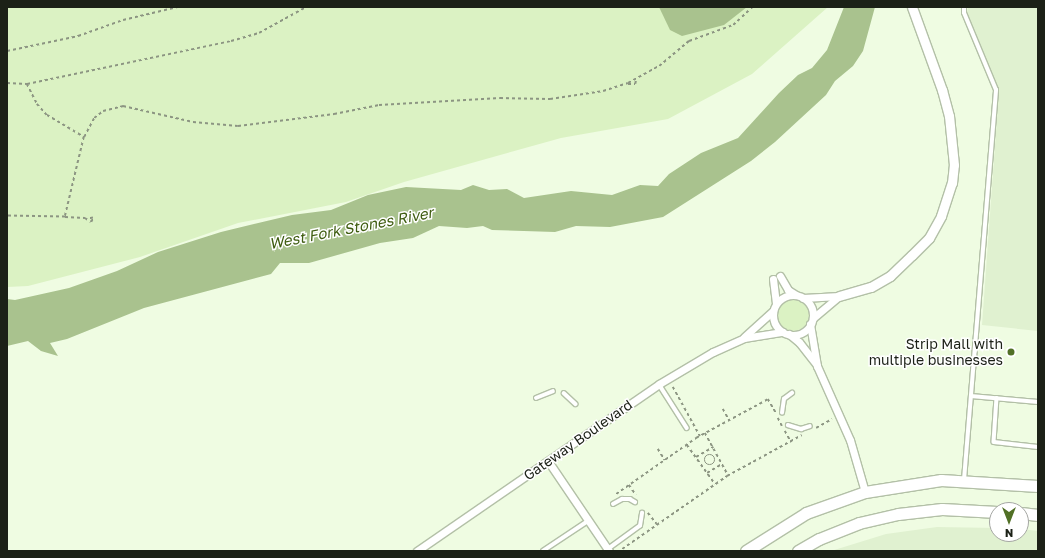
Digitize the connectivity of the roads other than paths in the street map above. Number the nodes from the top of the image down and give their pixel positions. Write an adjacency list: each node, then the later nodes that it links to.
1 (912, 7): 4 (street)
2 (964, 7): 15 (lane)
3 (800, 296): 4 (street); 5 (street); 5 (street); 7 (street)
4 (839, 296): 7 (street)
5 (776, 303): 6 (street)
6 (773, 310): 8 (street); 9 (street)
7 (812, 321): 8 (street); 10 (street)
8 (786, 333): 9 (street); 10 (street)
9 (744, 338): 11 (street, Gateway Boulevard)
10 (817, 366): 28 (street)
11 (659, 384): 22 (lane); 25 (street, Gateway Boulevard)
12 (553, 391): 16 (lane)
13 (564, 393): 19 (lane)
14 (792, 393): 20 (lane)
15 (971, 396): 17 (lane); 26 (lane)
16 (536, 398)
17 (997, 398): 18 (lane); 24 (lane)
18 (1038, 402)
19 (576, 404)
20 (782, 413)
21 (788, 425): 23 (lane)
22 (687, 428)
23 (811, 428)
24 (1038, 447)
25 (548, 461): 33 (street); 35 (street, Gateway Boulevard)
26 (964, 481): 27 (main road); 28 (main road)
27 (1038, 486)
28 (865, 492): 37 (main road)
29 (634, 502): 30 (lane)
30 (613, 504)
31 (989, 512): 38 (main road)
32 (642, 513): 34 (lane)
33 (588, 521): 34 (street); 36 (lane)
34 (608, 550)
35 (417, 551)
36 (543, 551)
37 (746, 551)
38 (798, 551)

